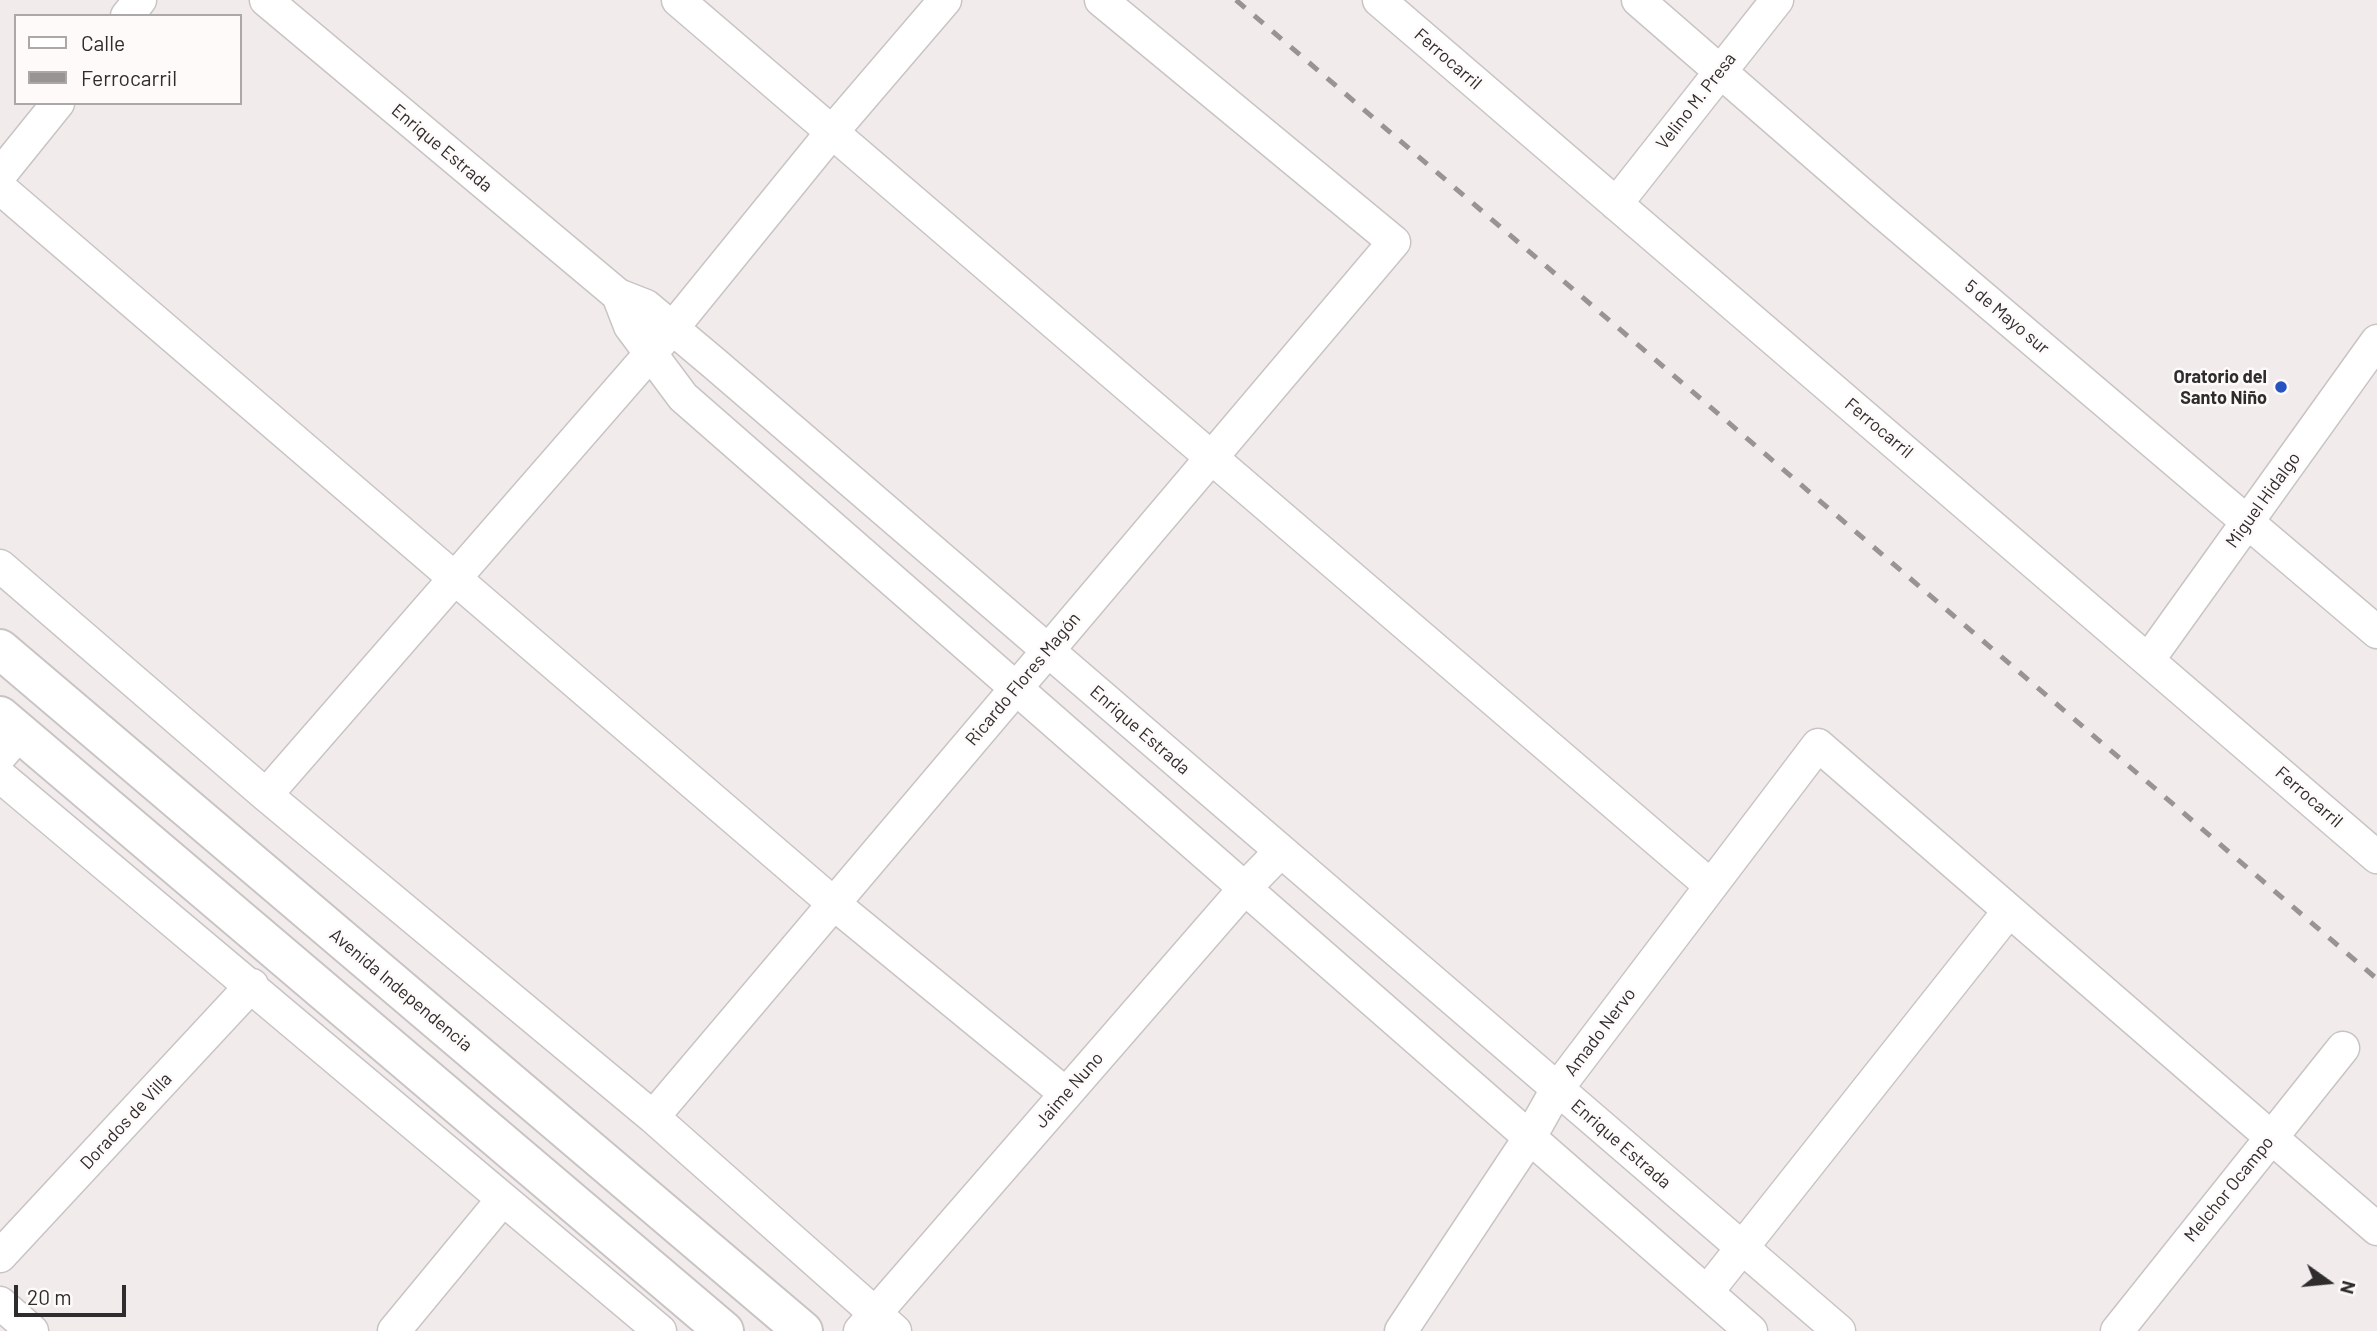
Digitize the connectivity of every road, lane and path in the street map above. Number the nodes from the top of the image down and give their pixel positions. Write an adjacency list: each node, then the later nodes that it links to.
1 (140, 0): 9 (street)
2 (266, 0): 16 (street, Enrique Estrada)
3 (678, 0): 12 (street)
4 (945, 0): 12 (street)
5 (1101, 0): 20 (street, Ricardo Flores Magón)
6 (1379, 0): 15 (street, Ferrocarril)
7 (1638, 0): 10 (street, 5 de Mayo sur)
8 (1777, 0): 10 (street, Velino M. Presa)
9 (129, 14)
10 (1718, 72): 15 (street, Velino M. Presa); 22 (street, 5 de Mayo sur)
11 (56, 105): 13 (street)
12 (831, 132): 17 (street); 20 (street)
13 (0, 175)
14 (0, 188): 25 (street)
15 (1615, 204): 29 (street, Ferrocarril)
16 (618, 295): 17 (street, Enrique Estrada); 19 (street, Enrique Estrada)
17 (671, 330): 19 (street); 21 (street, Enrique Estrada)
18 (2377, 341): 22 (street, Miguel Hidalgo)
19 (650, 354): 23 (street, Enrique Estrada); 25 (street)
20 (1212, 458): 28 (street, Ricardo Flores Magón); 36 (street)
21 (876, 502): 23 (street); 28 (street, Enrique Estrada)
22 (2249, 521): 26 (street, 5 de Mayo sur); 29 (street, Miguel Hidalgo)
23 (846, 539): 30 (street, Enrique Estrada)
24 (0, 566): 33 (street)
25 (454, 578): 33 (street); 38 (street)
26 (2377, 632)
27 (0, 649): 60 (main road, Avenida Independencia)
28 (1048, 651): 30 (street, Ricardo Flores Magón); 34 (street, Enrique Estrada)
29 (2149, 659): 35 (street, Ferrocarril)
30 (1016, 688): 37 (street, Enrique Estrada); 38 (street, Ricardo Flores Magón)
31 (7, 735): 59 (main road)
32 (0, 776): 41 (street)
33 (266, 795): 46 (street)
34 (1281, 851): 37 (street, Jaime Nuno); 40 (street, Enrique Estrada)
35 (2377, 857)
36 (1711, 886): 39 (street, Amado Nervo); 44 (street, Amado Nervo)
37 (1245, 888): 42 (street, Enrique Estrada); 45 (street, Jaime Nuno)
38 (834, 903): 45 (street); 46 (street, Ricardo Flores Magón)
39 (2009, 911): 48 (street); 51 (street)
40 (1405, 957): 42 (street); 44 (street, Enrique Estrada)
41 (253, 985): 49 (street); 52 (street, Dorados de Villa)
42 (1367, 995): 47 (street, Enrique Estrada)
43 (2343, 1048): 48 (street, Melchor Ocampo)
44 (1557, 1089): 47 (street, Amado Nervo); 51 (street, Enrique Estrada)
45 (1066, 1094): 55 (street, Jaime Nuno)
46 (653, 1117): 55 (street)
47 (1530, 1138): 53 (street, Enrique Estrada); 61 (street, Amado Nervo)
48 (2270, 1138): 50 (street); 64 (street, Melchor Ocampo)
49 (503, 1199): 57 (street); 58 (street)
50 (2377, 1229)
51 (1744, 1250): 53 (street); 63 (street, Enrique Estrada)
52 (0, 1256)
53 (1707, 1292): 62 (street, Enrique Estrada)
54 (0, 1303): 56 (street)
55 (877, 1325)
56 (32, 1331)
57 (394, 1331)
58 (660, 1331)
59 (724, 1331)
60 (803, 1331)
61 (1401, 1331)
62 (1751, 1331)
63 (1839, 1331)
64 (2117, 1331)

